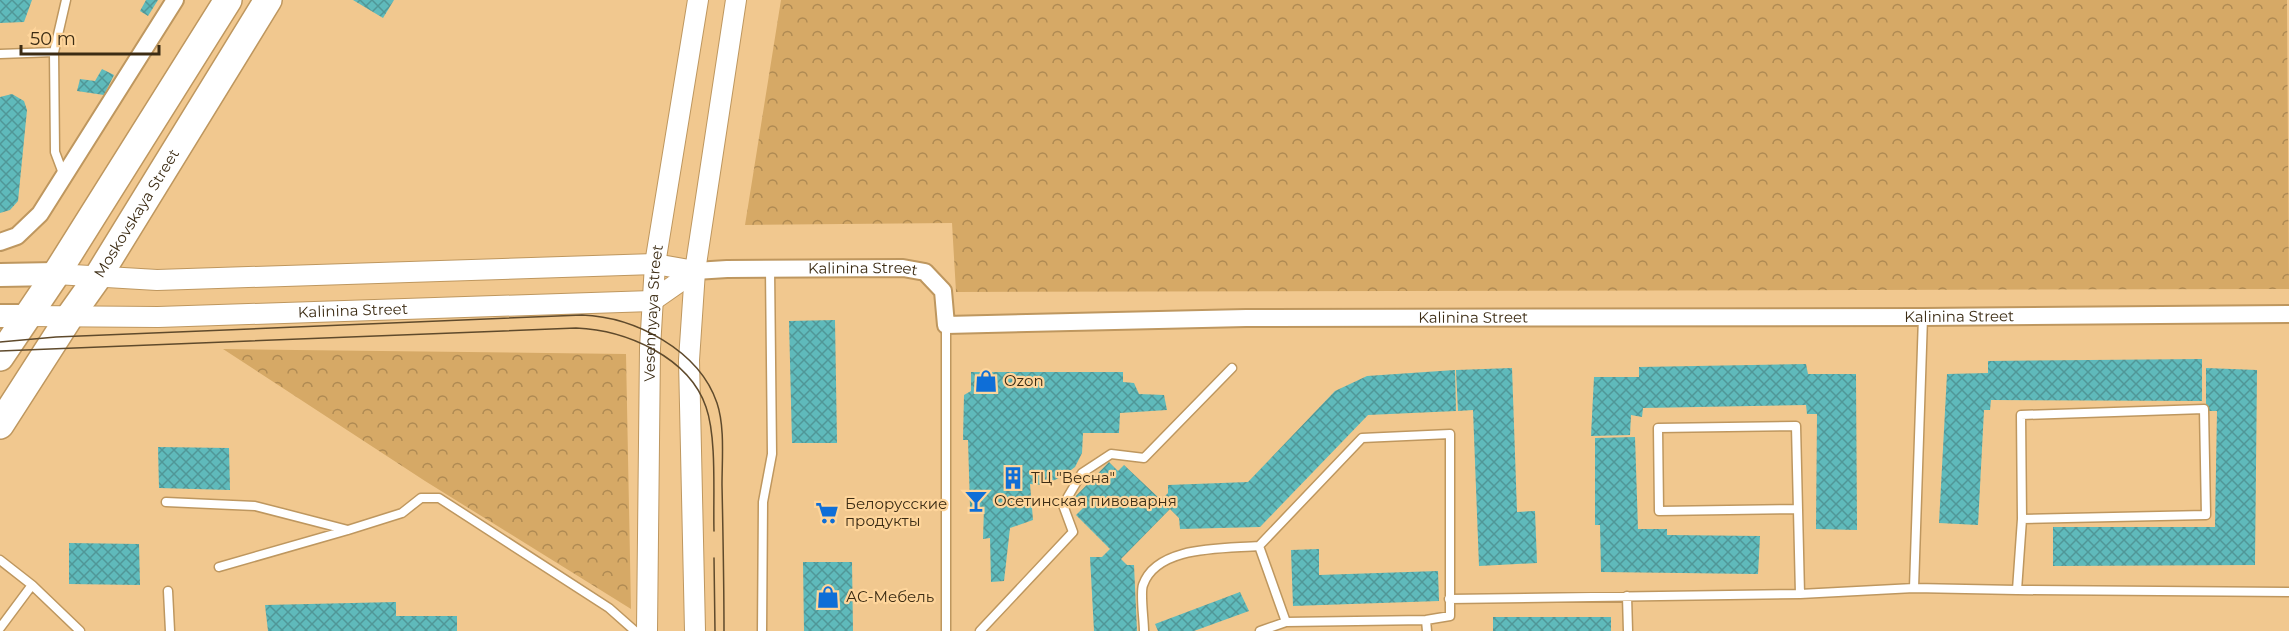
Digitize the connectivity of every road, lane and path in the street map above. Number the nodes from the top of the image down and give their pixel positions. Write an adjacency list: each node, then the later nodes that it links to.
1 (66, 0): 7 (lane)
2 (175, 0): 9 (street)
3 (228, 0): 14 (highway)
4 (268, 0): 16 (highway, Moskovskaya Street)
5 (698, 0): 11 (street, Vesennyaya Street)
6 (736, 0): 13 (street)
7 (54, 52): 8 (lane); 9 (lane)
8 (0, 54)
9 (64, 176): 10 (street)
10 (0, 242)
11 (655, 264): 13 (street, Kalinina Street); 16 (street, Kalinina Street); 17 (street, Vesennyaya Street)
12 (770, 269): 13 (street, Kalinina Street); 23 (street, Kalinina Street); 50 (lane)
13 (695, 271): 17 (street); 49 (street)
14 (56, 274): 15 (main road, Kalinina Street); 16 (street, Kalinina Street); 20 (highway)
15 (0, 275)
16 (97, 278): 21 (highway, Moskovskaya Street)
17 (652, 301): 21 (street, Kalinina Street); 48 (street, Vesennyaya Street)
18 (2289, 314): 22 (street, Kalinina Street)
19 (0, 316): 20 (main road, Kalinina Street)
20 (27, 316): 21 (street, Kalinina Street); 24 (highway)
21 (70, 316): 26 (highway, Moskovskaya Street)
22 (1923, 317): 23 (street, Kalinina Street); 35 (lane)
23 (946, 325): 51 (lane)
24 (0, 357)
25 (1232, 368): 52 (lane)
26 (0, 424)
27 (165, 502): 30 (lane)
28 (1798, 509): 28 (lane); 39 (lane)
29 (2022, 519): 29 (lane); 36 (lane)
30 (348, 530): 33 (lane); 47 (lane)
31 (1259, 546): 41 (lane); 43 (lane); 53 (lane)
32 (0, 560): 34 (lane)
33 (219, 567)
34 (32, 585): 44 (lane); 45 (lane)
35 (1914, 588): 36 (lane); 39 (lane)
36 (2017, 590): 38 (lane)
37 (168, 591): 46 (lane)
38 (2289, 592)
39 (1800, 594): 40 (lane)
40 (1627, 596): 41 (lane); 56 (lane)
41 (1449, 599): 42 (lane)
42 (1426, 620): 43 (lane); 55 (lane)
43 (1286, 622): 54 (lane)
44 (0, 628)
45 (80, 631)
46 (170, 631)
47 (635, 631)
48 (647, 631)
49 (694, 631)
50 (762, 631)
51 (946, 631)
52 (980, 631)
53 (1144, 631)
54 (1260, 631)
55 (1427, 631)
56 (1628, 631)

